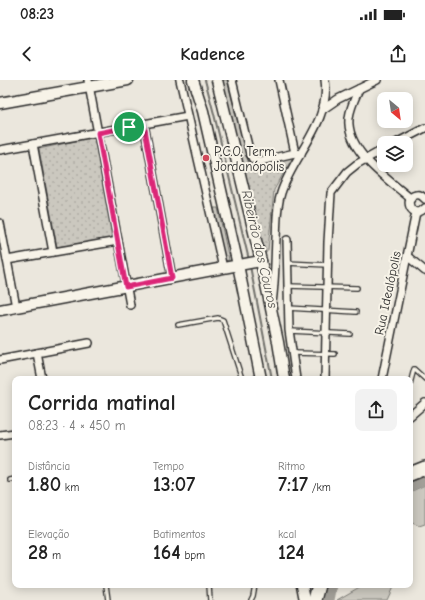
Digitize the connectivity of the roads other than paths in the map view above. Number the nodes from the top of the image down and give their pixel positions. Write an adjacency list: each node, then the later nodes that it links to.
1 (128, 80): 9 (main road)
2 (180, 80): 15 (street)
3 (193, 80): 38 (main road)
4 (217, 80): 36 (main road)
5 (232, 80): 22 (street)
6 (278, 80): 22 (street)
7 (325, 80): 11 (street)
8 (377, 80): 10 (street)
9 (89, 84): 13 (main road); 18 (street)
10 (359, 89): 12 (street); 24 (street)
11 (326, 92): 12 (street); 14 (street)
12 (338, 99): 14 (street)
13 (0, 103)
14 (322, 110): 22 (street)
15 (188, 116): 16 (street); 40 (street)
16 (144, 124): 18 (street); 42 (street)
17 (425, 128): 19 (street)
18 (98, 133): 20 (street); 31 (street)
19 (410, 136)
20 (33, 144): 21 (street); 32 (street)
21 (0, 150)
22 (298, 153): 34 (street)
23 (377, 153): 24 (street)
24 (365, 159): 25 (street); 39 (street)
25 (411, 199): 26 (street); 28 (street)
26 (425, 199)
27 (425, 208): 28 (street)
28 (416, 212): 33 (street, Rua Idealópolis)
29 (0, 223): 35 (street)
30 (287, 240): 37 (street)
31 (118, 241): 32 (street); 44 (street)
32 (53, 252): 35 (street)
33 (407, 256): 41 (street); 70 (street, Rua Idealópolis)
34 (275, 258): 36 (street); 49 (street)
35 (7, 260): 48 (street)
36 (258, 261): 38 (main road); 49 (main road)
37 (287, 263): 39 (lane); 43 (street)
38 (240, 265): 40 (main road); 66 (main road)
39 (327, 265): 45 (street)
40 (223, 268): 42 (main road)
41 (424, 270)
42 (172, 278): 44 (main road)
43 (288, 286): 45 (lane); 50 (street)
44 (126, 287): 47 (street); 48 (main road)
45 (327, 288): 46 (lane); 52 (street)
46 (357, 288)
47 (130, 305)
48 (16, 307): 51 (main road)
49 (271, 308): 67 (main road)
50 (288, 308): 52 (lane); 55 (street)
51 (0, 310)
52 (326, 310): 53 (lane); 56 (street)
53 (356, 312)
54 (178, 325): 65 (lane)
55 (288, 330): 56 (lane); 60 (street)
56 (325, 333): 57 (lane); 61 (street)
57 (350, 334)
58 (89, 343): 59 (street)
59 (37, 353): 63 (street); 64 (street)
60 (292, 353): 61 (lane); 68 (street)
61 (325, 354): 62 (lane); 69 (street)
62 (336, 354)
63 (0, 360)
64 (41, 376)
65 (241, 376)
66 (260, 376)
67 (283, 376)
68 (296, 376)
69 (325, 376)
70 (383, 376)
71 (412, 376): 72 (lane)
72 (425, 379)
73 (425, 403): 74 (street)
74 (413, 413)
75 (12, 433): 76 (street)
76 (0, 435)
77 (425, 468): 78 (highway)
78 (413, 473)
79 (106, 588): 84 (lane)
80 (209, 588): 85 (lane)
81 (254, 588): 86 (lane)
82 (302, 588): 87 (main road)
83 (318, 588): 88 (highway)
84 (108, 600)
85 (210, 600)
86 (251, 600)
87 (304, 600)
88 (315, 600)

